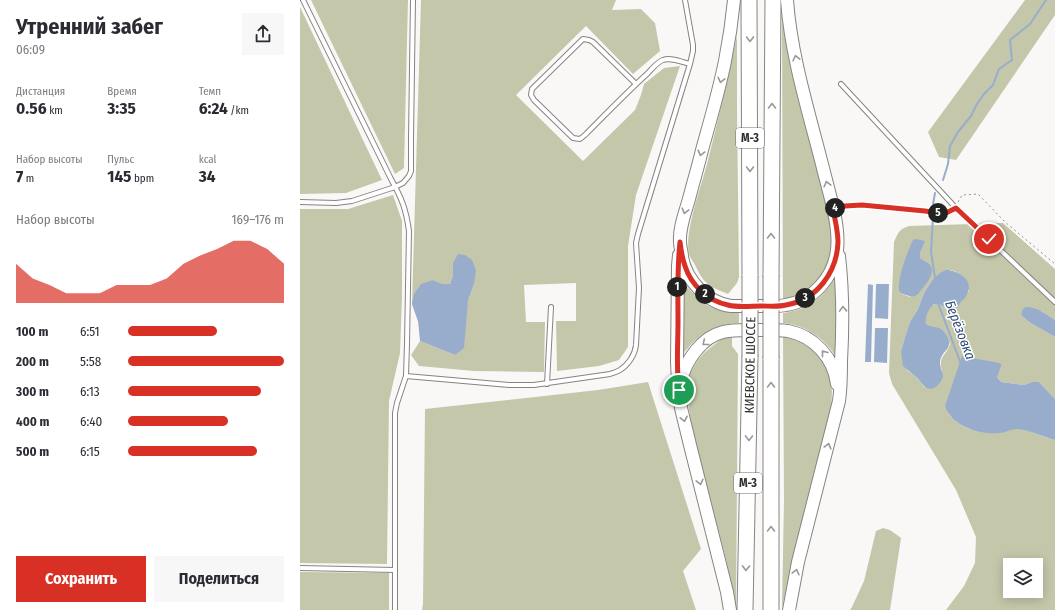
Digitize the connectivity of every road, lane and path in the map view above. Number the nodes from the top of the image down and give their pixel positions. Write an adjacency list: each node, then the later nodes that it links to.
1 (303, 0): 11 (lane)
2 (413, 0): 11 (lane)
3 (685, 0): 8 (lane)
4 (734, 0): 16 (street, one-way to 16)
5 (750, 0): 28 (highway, КИЕВСКОЕ ШОССЕ / М-3, one-way to 28, bridge)
6 (772, 0): 29 (highway, КИЕВСКОЕ ШОССЕ / М-3, one-way to 6, bridge)
7 (787, 0): 14 (street, one-way to 7)
8 (690, 64): 9 (lane); 21 (lane)
9 (636, 84): 9 (lane)
10 (841, 84): 13 (lane)
11 (395, 187): 12 (lane); 20 (lane)
12 (300, 202)
13 (956, 208): 14 (lane); 17 (path); 18 (lane)
14 (833, 209): 15 (street)
15 (838, 241): 16 (street); 23 (street, one-way to 15)
16 (680, 242): 22 (street)
17 (1055, 264)
18 (1055, 302)
19 (550, 307): 21 (lane)
20 (406, 376): 21 (lane); 25 (lane)
21 (547, 384)
22 (680, 394): 23 (street, one-way to 22); 27 (street, one-way to 27)
23 (835, 417): 30 (street, one-way to 23)
24 (300, 568): 25 (lane)
25 (394, 570): 26 (lane)
26 (395, 610)
27 (730, 610)
28 (745, 610)
29 (771, 610)
30 (789, 610)

